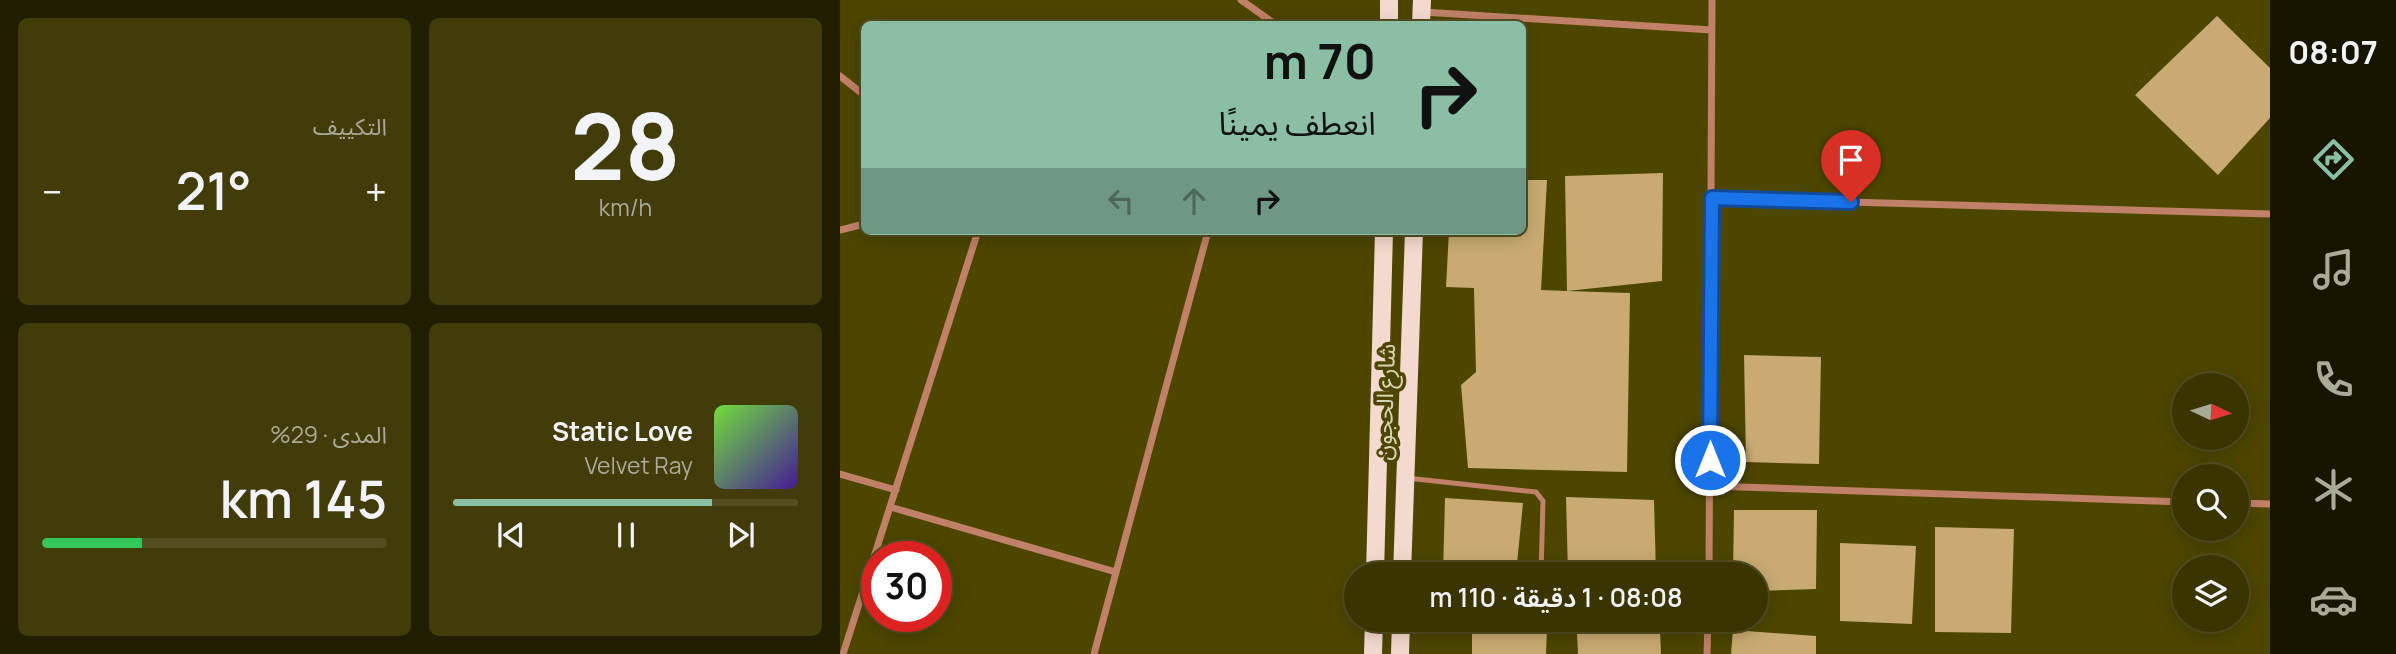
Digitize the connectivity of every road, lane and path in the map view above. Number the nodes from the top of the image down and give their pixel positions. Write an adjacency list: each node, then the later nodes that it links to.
1 (1241, 0): 5 (street)
2 (1389, 0): 6 (main road)
3 (1712, 0): 7 (street)
4 (1421, 12): 7 (street)
5 (1271, 21)
6 (1389, 21)
7 (1712, 30): 10 (street)
8 (840, 76): 9 (street)
9 (861, 93)
10 (1712, 198): 11 (street); 20 (street)
11 (2270, 214)
12 (861, 225): 13 (street)
13 (840, 230)
14 (977, 235): 21 (street)
15 (1207, 235): 30 (street)
16 (1384, 235): 26 (main road, شارع الحجون)
17 (1414, 235): 19 (main road, شارع الحجون)
18 (840, 474): 21 (street)
19 (1406, 478): 27 (main road, شارع الحجون); 28 (lane)
20 (1710, 486): 22 (street); 29 (street)
21 (896, 490): 25 (street)
22 (2172, 502)
23 (2249, 504): 24 (street)
24 (2270, 505)
25 (890, 507): 30 (street); 34 (street)
26 (1375, 562)
27 (1402, 562)
28 (1541, 562)
29 (1709, 562)
30 (1116, 572): 35 (street)
31 (1374, 632): 36 (main road)
32 (1401, 632): 37 (main road)
33 (1708, 632): 38 (street)
34 (843, 654)
35 (1094, 654)
36 (1373, 654)
37 (1400, 654)
38 (1707, 654)

